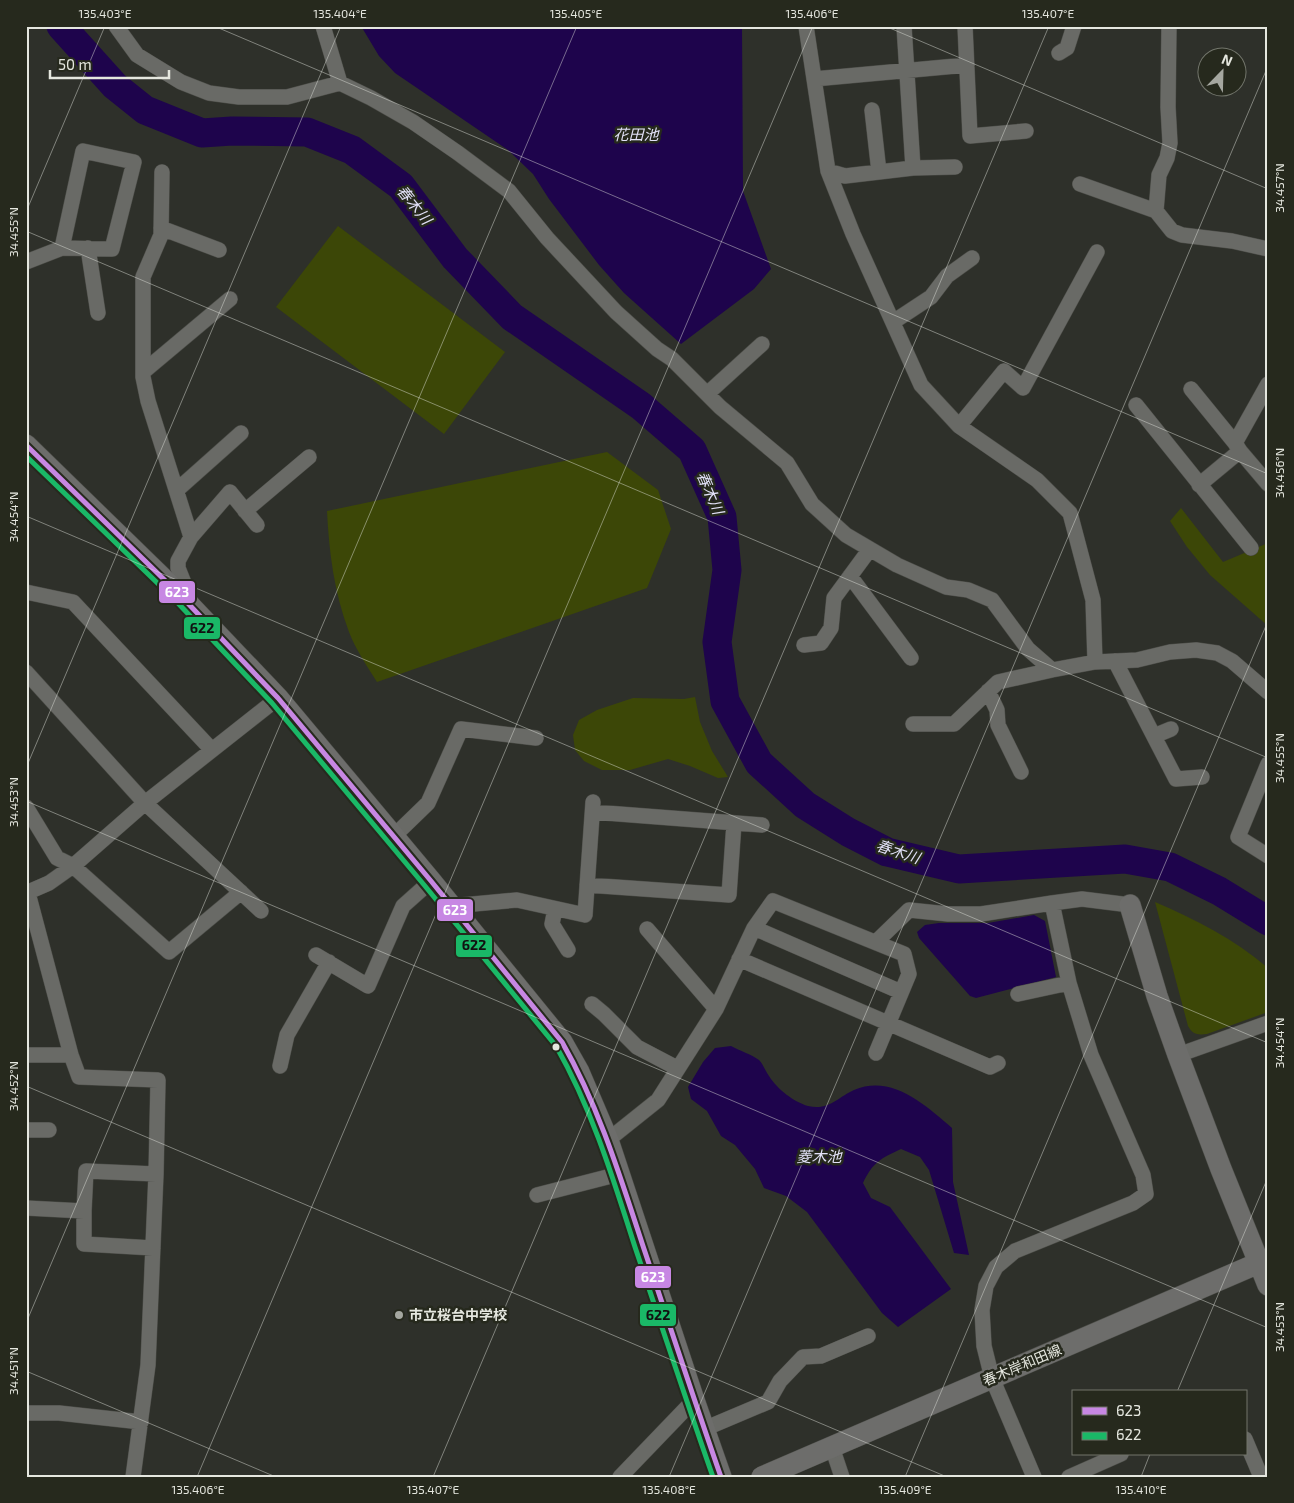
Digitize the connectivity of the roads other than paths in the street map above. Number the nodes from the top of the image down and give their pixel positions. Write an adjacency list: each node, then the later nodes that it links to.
1 (116, 26): 12 (street)
2 (323, 26): 12 (street)
3 (806, 26): 11 (street)
4 (904, 26): 10 (street)
5 (965, 26): 9 (street)
6 (1074, 26): 8 (street)
7 (1168, 26): 21 (street)
8 (1059, 53)
9 (967, 65): 10 (street); 14 (street)
10 (907, 70): 11 (street); 16 (street)
11 (814, 78): 17 (street)
12 (340, 83): 37 (street)
13 (872, 110): 19 (street)
14 (1026, 131)
15 (956, 167): 16 (street)
16 (913, 168): 19 (street)
17 (828, 171): 19 (street); 32 (street)
18 (162, 172): 22 (street)
19 (879, 172)
20 (1080, 184): 21 (street)
21 (1156, 210): 25 (street)
22 (161, 228): 26 (street); 34 (street)
23 (62, 248): 24 (street); 24 (street); 29 (street)
24 (88, 248): 31 (street)
25 (1268, 249)
26 (219, 250)
27 (1097, 252): 40 (street)
28 (972, 258): 32 (street)
29 (26, 262)
30 (230, 299): 34 (street)
31 (98, 313)
32 (893, 322): 40 (street)
33 (762, 344): 37 (street)
34 (143, 372): 47 (street)
35 (1268, 384): 38 (street)
36 (1190, 389): 43 (street)
37 (707, 394): 52 (street)
38 (1263, 404): 43 (street)
39 (1136, 405): 45 (street)
40 (959, 426): 59 (street)
41 (240, 433): 47 (street)
42 (26, 445): 55 (main road)
43 (1238, 447): 45 (street); 46 (street)
44 (309, 457): 48 (street)
45 (1200, 484): 51 (street)
46 (1268, 484)
47 (177, 490): 50 (street)
48 (245, 511): 49 (street); 50 (street)
49 (257, 525)
50 (192, 537): 55 (street)
51 (1251, 548)
52 (870, 549): 53 (street); 60 (street)
53 (850, 576): 56 (street); 57 (street)
54 (26, 592): 69 (street)
55 (181, 596): 64 (main road)
56 (804, 645)
57 (911, 658)
58 (1115, 661): 59 (street); 63 (street); 67 (street)
59 (1095, 662): 60 (street)
60 (1052, 670): 62 (street)
61 (26, 672): 73 (street)
62 (988, 691): 65 (street); 71 (street)
63 (1268, 692)
64 (278, 698): 69 (street); 77 (main road)
65 (914, 724)
66 (1171, 729): 67 (street)
67 (1154, 736): 72 (street)
68 (536, 738): 77 (street)
69 (212, 750): 73 (street)
70 (1268, 764): 78 (street)
71 (1021, 772)
72 (1202, 777)
73 (145, 803): 79 (street); 82 (street)
74 (26, 807): 79 (street)
75 (734, 823): 76 (street); 81 (street); 81 (street)
76 (762, 825)
77 (394, 836): 80 (main road)
78 (1268, 856)
79 (73, 866): 82 (street); 83 (street)
80 (431, 881): 86 (main road); 106 (street)
81 (587, 885): 87 (street)
82 (241, 892): 88 (street)
83 (27, 893): 103 (street)
84 (1052, 903): 85 (street); 91 (street); 94 (street)
85 (1130, 905): 104 (main road)
86 (452, 906): 87 (street); 110 (main road)
87 (555, 909): 92 (street)
88 (261, 911)
89 (754, 928): 91 (street); 93 (street); 95 (street)
90 (647, 929): 98 (street)
91 (876, 942): 95 (street)
92 (568, 950)
93 (739, 959): 98 (street); 99 (street)
94 (1069, 983): 96 (street); 120 (street)
95 (901, 992): 99 (street)
96 (1018, 994)
97 (592, 1004): 107 (street)
98 (716, 1009): 107 (street)
99 (889, 1023): 101 (street); 105 (street)
100 (1268, 1023): 104 (street)
101 (876, 1053)
102 (26, 1055): 103 (street)
103 (71, 1055): 111 (street)
104 (1178, 1056): 117 (main road)
105 (998, 1062)
106 (280, 1066)
107 (677, 1068): 110 (street)
108 (26, 1130): 109 (street)
109 (49, 1130)
110 (608, 1140): 112 (main road)
111 (156, 1174): 115 (street); 116 (street)
112 (619, 1174): 113 (street); 121 (main road)
113 (537, 1194)
114 (26, 1208): 115 (street)
115 (84, 1210): 116 (street)
116 (153, 1248): 123 (street)
117 (1263, 1261): 118 (main road); 120 (main road, 春木岸和田線)
118 (1268, 1285)
119 (868, 1336): 124 (street)
120 (992, 1378): 126 (main road, 春木岸和田線); 133 (street)
121 (694, 1400): 124 (main road); 129 (street)
122 (26, 1413): 123 (street)
123 (141, 1422): 128 (street)
124 (704, 1429): 130 (main road)
125 (1246, 1441): 135 (street)
126 (832, 1447): 131 (main road, 春木岸和田線); 132 (street)
127 (1116, 1456): 134 (street)
128 (133, 1477)
129 (620, 1477)
130 (721, 1477)
131 (762, 1477)
132 (842, 1477)
133 (1034, 1477)
134 (1069, 1477)
135 (1261, 1477)

